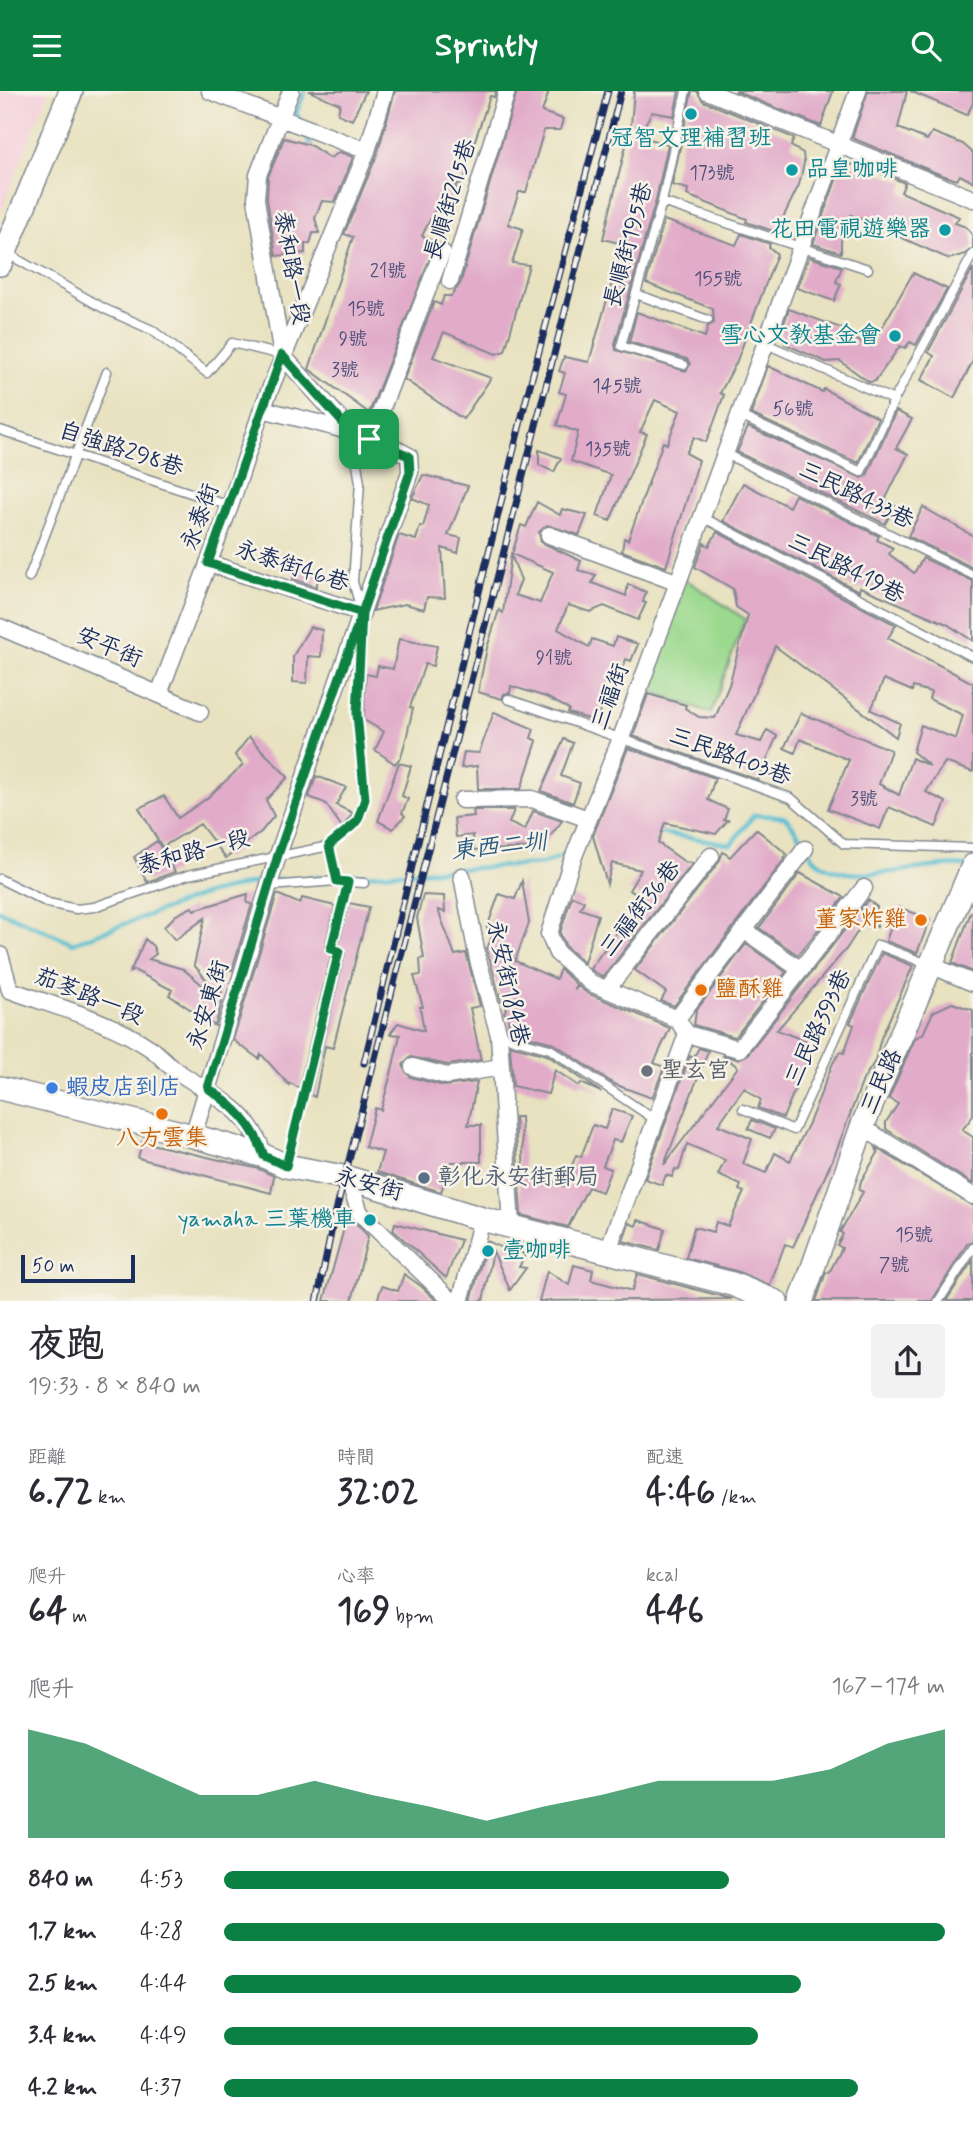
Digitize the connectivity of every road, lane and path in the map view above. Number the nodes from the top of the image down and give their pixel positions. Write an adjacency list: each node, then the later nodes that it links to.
1 (71, 91): 19 (street)
2 (209, 91): 11 (street)
3 (291, 91): 11 (street, 泰和路一段)
4 (385, 91): 13 (street, 永泰街)
5 (507, 91): 21 (street, 長順街215巷)
6 (686, 91): 15 (lane, 長順街195巷)
7 (707, 91): 10 (street)
8 (746, 91): 10 (lane)
9 (858, 91): 12 (street, 三福街)
10 (739, 107): 12 (street)
11 (293, 124): 13 (street); 25 (street, 泰和路一段)
12 (838, 147): 14 (street); 16 (street, 三福街)
13 (367, 151): 25 (street, 永泰街)
14 (973, 199)
15 (662, 202): 16 (lane); 22 (lane, 長順街195巷)
16 (799, 245): 20 (lane); 24 (street, 三福街)
17 (442, 252): 33 (street)
18 (973, 254): 28 (lane)
19 (3, 258): 25 (lane)
20 (867, 269)
21 (450, 281)
22 (636, 294): 23 (lane); 26 (lane, 長順街195巷)
23 (708, 320)
24 (764, 343): 28 (lane); 30 (street, 三福街)
25 (282, 355): 29 (street, 永泰街); 32 (street, 泰和路一段)
26 (684, 365)
27 (107, 372): 35 (lane)
28 (894, 400): 30 (lane)
29 (262, 409): 32 (street, 泰和路一段); 36 (street, 永泰街)
30 (738, 415): 34 (street, 三福街)
31 (0, 430): 35 (lane, 自強路298巷)
32 (352, 433): 33 (street, 泰和路一段); 43 (lane, 泰和路一段)
33 (369, 439): 43 (street, 泰和路一段)
34 (723, 452): 37 (street, 三福街); 40 (lane, 三民路433巷)
35 (76, 455): 36 (lane, 自強路298巷); 41 (lane)
36 (230, 506): 39 (street, 永泰街)
37 (701, 516): 42 (street, 三福街); 45 (lane, 三民路419巷)
38 (549, 535): 42 (street)
39 (208, 563): 43 (street, 永泰街46巷); 46 (street, 永泰街)
40 (973, 575)
41 (29, 577)
42 (676, 582): 49 (street, 三福街)
43 (362, 613): 52 (lane, 泰和路一段); 55 (street)
44 (0, 628): 46 (street, 安平街)
45 (973, 657)
46 (159, 694): 48 (street, 安平街)
47 (508, 699): 49 (lane, 三民路403巷)
48 (200, 712)
49 (621, 738): 51 (street, 三福街); 53 (lane, 三民路403巷)
50 (461, 800): 51 (street)
51 (588, 819): 70 (street, 三福街)
52 (329, 845): 55 (lane, 泰和路一段); 60 (lane)
53 (973, 848)
54 (805, 849): 65 (street)
55 (278, 855): 59 (lane, 泰和路一段); 63 (street, 永安東街)
56 (711, 856): 70 (street, 三福街36巷)
57 (972, 873): 67 (street, 三民路)
58 (461, 876): 74 (street, 永安街184巷)
59 (0, 879)
60 (337, 881): 61 (lane); 63 (lane)
61 (348, 882): 62 (lane); 84 (lane)
62 (364, 883)
63 (269, 886): 78 (street, 永安東街)
64 (864, 888): 68 (street)
65 (744, 930): 68 (street); 72 (street)
66 (0, 955): 71 (street, 茄苳路一段)
67 (933, 966): 69 (street); 79 (lane, 三民路393巷); 81 (street, 三民路)
68 (801, 970): 73 (street)
69 (973, 983)
70 (607, 989): 72 (street, 三福街)
71 (5, 992): 78 (street, 茄苳路一段)
72 (677, 1019): 73 (street)
73 (687, 1034): 80 (street)
74 (499, 1035): 76 (street, 永安街184巷); 80 (lane)
75 (413, 1067): 76 (street)
76 (501, 1067): 88 (street, 永安街184巷)
77 (0, 1088): 82 (street, 永安街)
78 (208, 1088): 82 (street, 永安東街); 83 (street, 茄苳路一段)
79 (743, 1109)
80 (653, 1119): 90 (street)
81 (862, 1127): 86 (street); 94 (street, 三民路)
82 (193, 1136): 83 (street, 永安街)
83 (264, 1156): 84 (street, 永安街)
84 (286, 1166): 85 (street, 永安街)
85 (348, 1178): 87 (street, 永安街); 91 (street)
86 (972, 1193)
87 (482, 1219): 88 (street, 永安街); 92 (street)
88 (511, 1226): 90 (street, 永安街)
89 (973, 1248): 95 (lane)
90 (607, 1253): 93 (street, 永安街)
91 (453, 1301)
92 (460, 1301)
93 (776, 1301)
94 (801, 1301)
95 (938, 1301)

